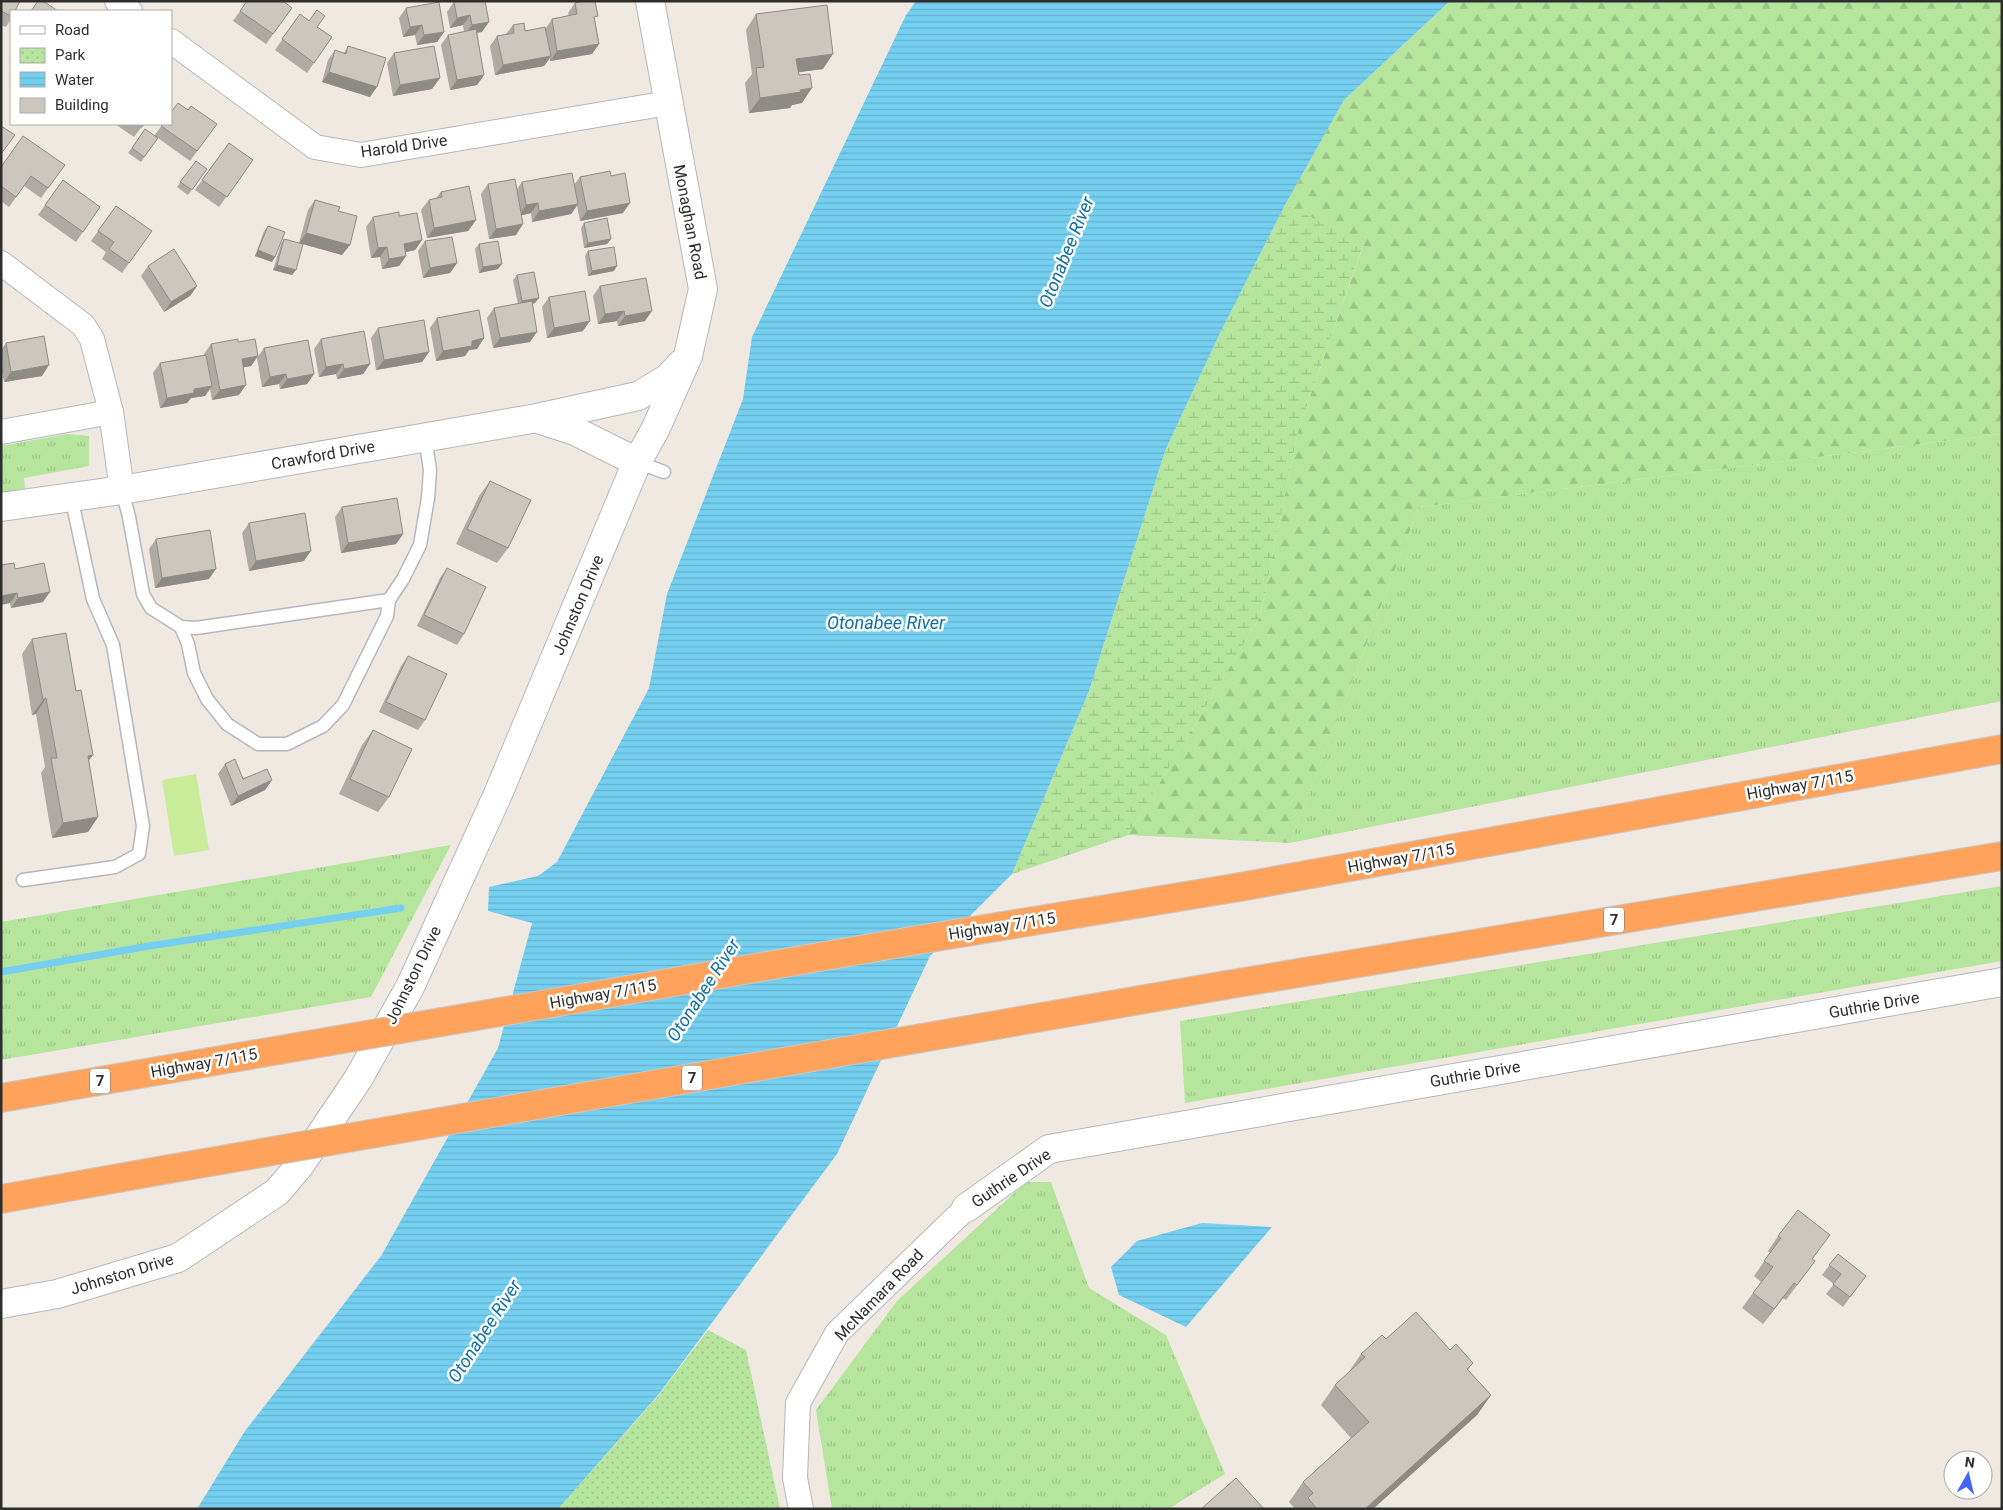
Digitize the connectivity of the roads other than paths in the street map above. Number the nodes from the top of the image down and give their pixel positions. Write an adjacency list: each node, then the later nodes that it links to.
1 (650, 1): 3 (street, Monaghan Road)
2 (172, 42): 3 (street, Harold Drive)
3 (668, 103): 5 (street, Monaghan Road)
4 (1, 263): 6 (street)
5 (688, 356): 7 (street); 10 (street, Monaghan Road)
6 (111, 412): 8 (street); 12 (street)
7 (537, 418): 9 (street, Crawford Drive); 10 (street, Crawford Drive)
8 (1, 432)
9 (425, 437): 12 (street, Crawford Drive); 15 (lane)
10 (637, 462): 11 (lane); 24 (street, Johnston Drive)
11 (664, 472)
12 (122, 490): 13 (street, Crawford Drive); 16 (lane)
13 (71, 496): 14 (street, Crawford Drive); 19 (lane)
14 (1, 508)
15 (389, 600): 16 (lane); 16 (lane)
16 (181, 627)
17 (2002, 749): 21 (highway, Highway 7/115 / 7, bridge)
18 (2002, 856): 22 (highway, 7, bridge)
19 (23, 880)
20 (2002, 982): 23 (street, Guthrie Drive)
21 (1, 1098)
22 (1, 1199)
23 (966, 1208): 25 (street, McNamara Road)
24 (1, 1304)
25 (801, 1509)

